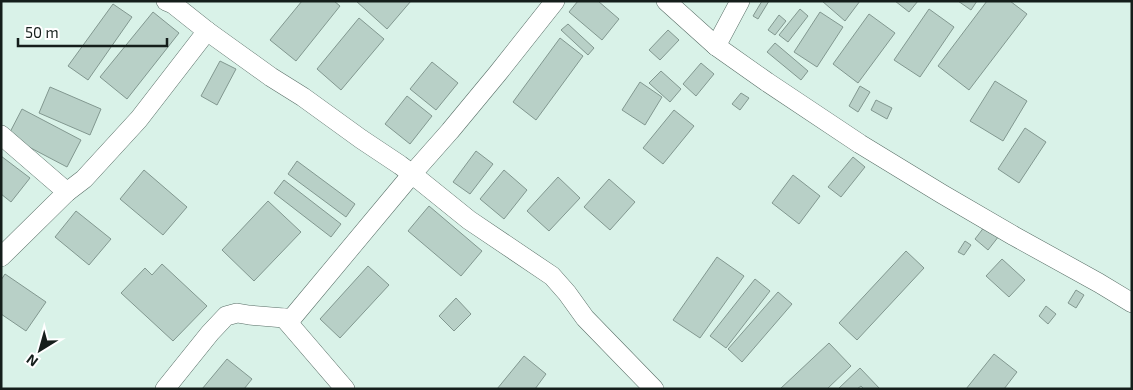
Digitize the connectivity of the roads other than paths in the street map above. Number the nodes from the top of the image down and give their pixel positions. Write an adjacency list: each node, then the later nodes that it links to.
1 (166, 1): 5 (street)
2 (555, 1): 8 (street)
3 (666, 1): 6 (street)
4 (740, 1): 6 (street)
5 (207, 31): 8 (street); 9 (street)
6 (716, 46): 11 (street)
7 (1, 135): 9 (street)
8 (412, 174): 12 (street); 15 (street)
9 (67, 192): 10 (street)
10 (1, 257)
11 (1132, 303)
12 (284, 318): 13 (street); 14 (street)
13 (165, 389)
14 (345, 389)
15 (654, 389)

